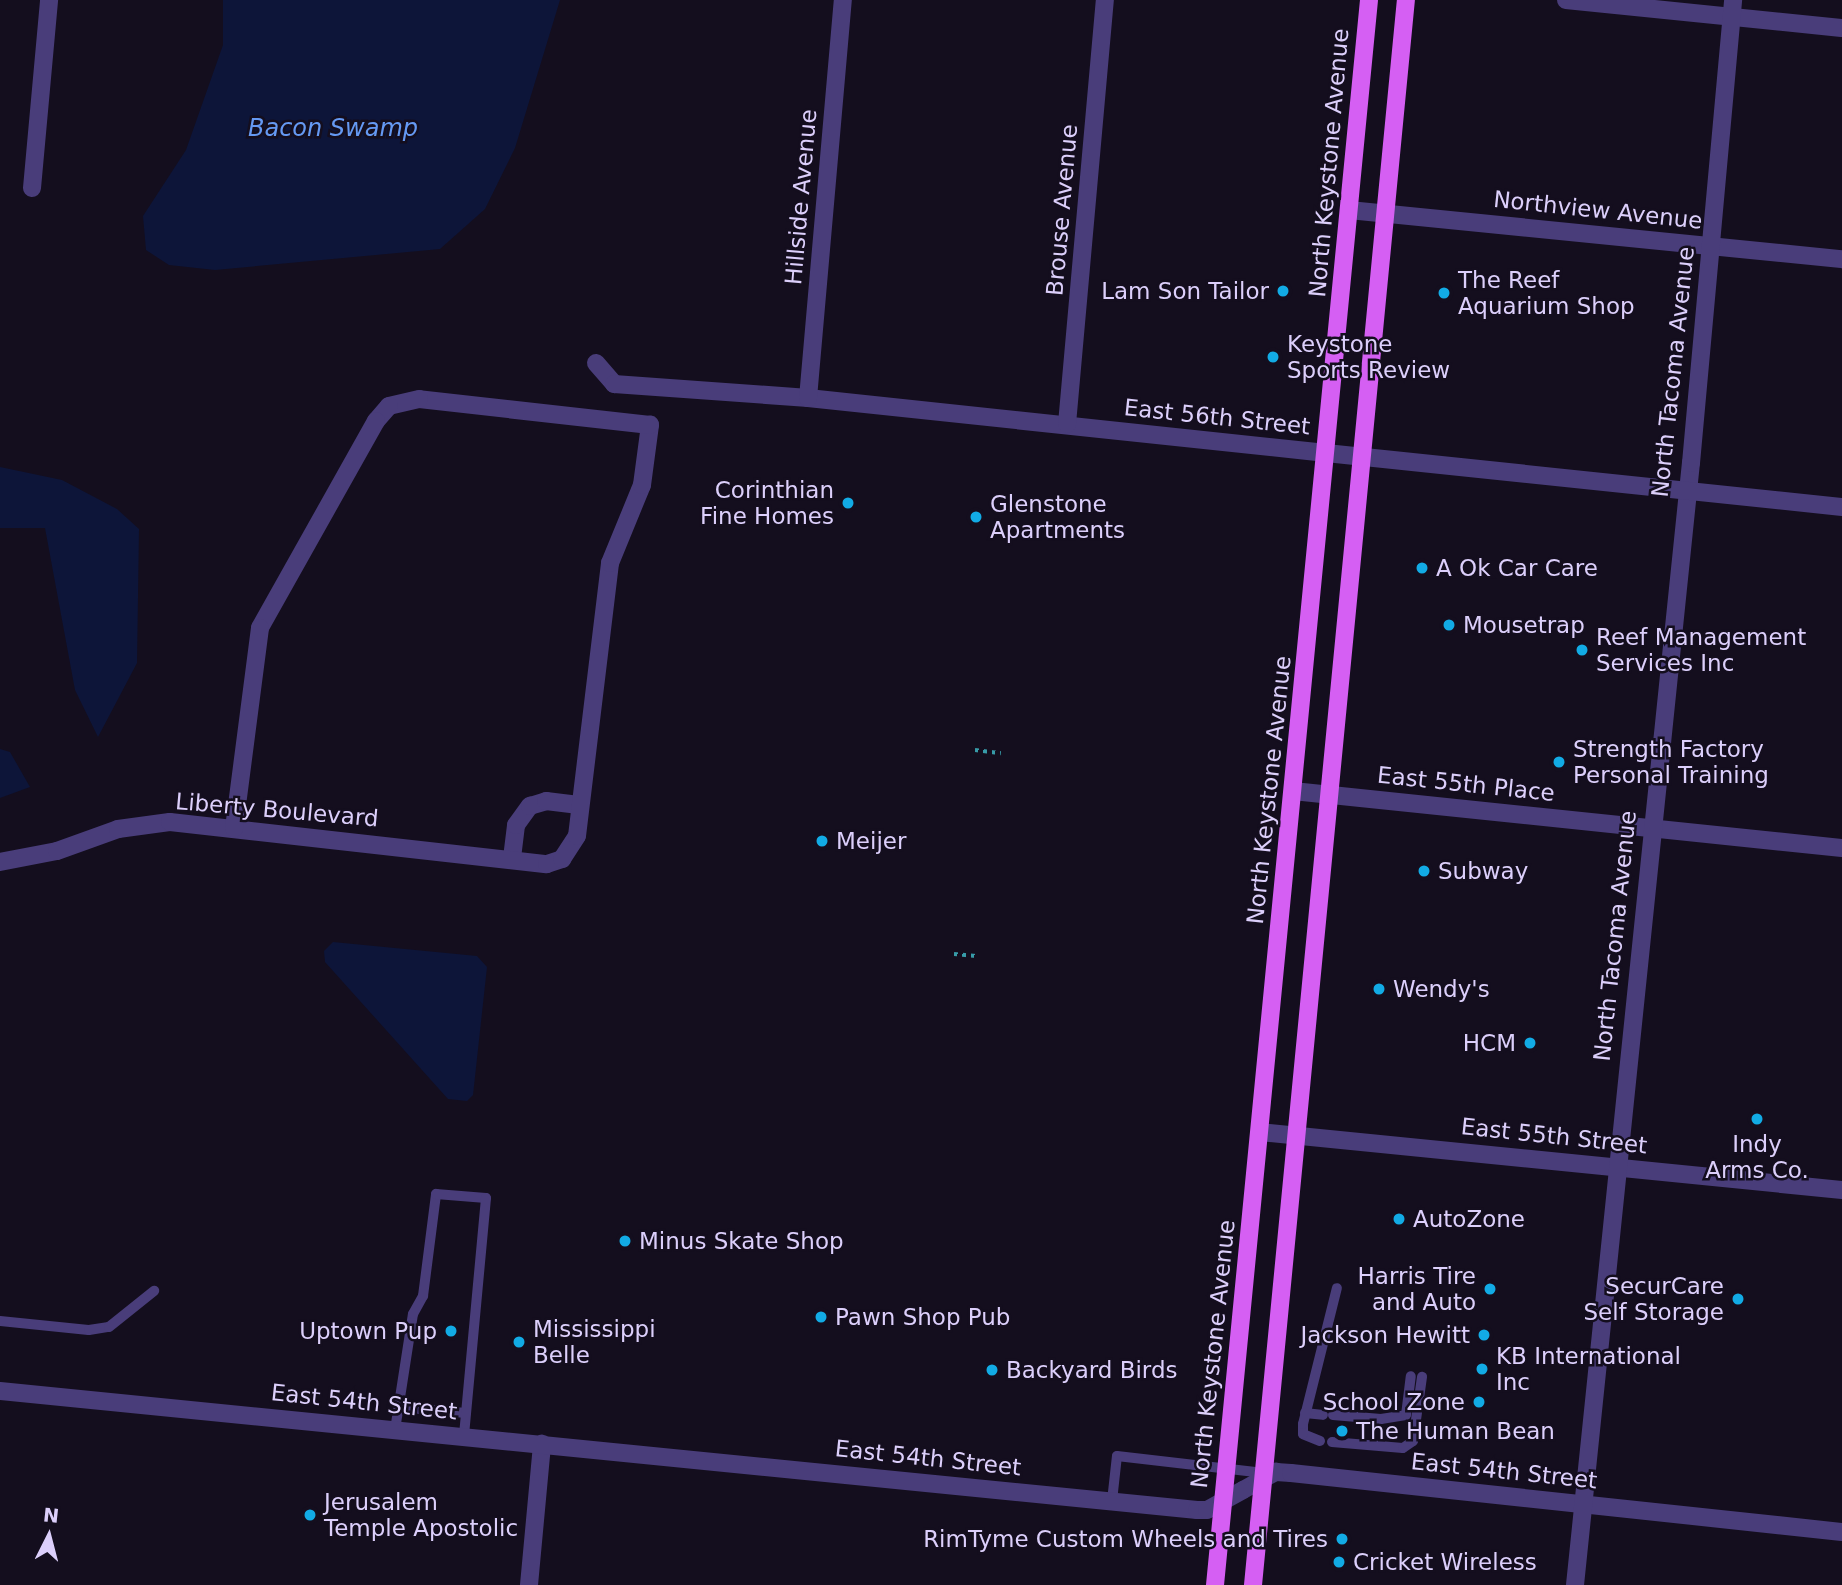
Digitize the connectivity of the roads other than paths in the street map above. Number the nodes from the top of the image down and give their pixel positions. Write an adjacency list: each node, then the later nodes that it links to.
1 (49, 0): 9 (street)
2 (843, 0): 15 (street, Hillside Avenue)
3 (1105, 0): 16 (street, Brouse Avenue)
4 (1368, 0): 10 (main road, North Keystone Avenue)
5 (1406, 0): 11 (main road)
6 (1566, 0): 7 (street)
7 (1732, 9): 8 (street); 12 (street, North Tacoma Avenue)
8 (1842, 28)
9 (32, 188)
10 (1349, 210): 11 (street, Northview Avenue); 17 (main road, North Keystone Avenue)
11 (1386, 214): 12 (street, Northview Avenue); 18 (main road)
12 (1712, 246): 13 (street, Northview Avenue); 19 (street, North Tacoma Avenue)
13 (1842, 259)
14 (596, 363): 15 (street, East 56th Street)
15 (808, 398): 16 (street, East 56th Street)
16 (1067, 424): 17 (street, East 56th Street)
17 (1326, 453): 18 (street, East 56th Street); 21 (main road, North Keystone Avenue)
18 (1363, 460): 19 (street, East 56th Street); 22 (main road)
19 (1686, 491): 20 (street, East 56th Street); 25 (street, North Tacoma Avenue)
20 (1842, 507)
21 (1293, 791): 22 (street, East 55th Place); 29 (main road, North Keystone Avenue)
22 (1330, 794): 25 (street, East 55th Place); 30 (main road)
23 (579, 805): 24 (street, Liberty Boulevard); 27 (street); 27 (street, Liberty Boulevard)
24 (234, 828): 27 (street, Liberty Boulevard); 28 (street, Liberty Boulevard)
25 (1651, 828): 26 (street, East 55th Place); 31 (street, North Tacoma Avenue)
26 (1842, 848)
27 (512, 858)
28 (0, 862)
29 (1260, 1132): 30 (street, East 55th Street); 45 (main road, North Keystone Avenue)
30 (1297, 1136): 31 (street, East 55th Street); 46 (main road)
31 (1616, 1167): 32 (street, East 55th Street); 49 (street, North Tacoma Avenue)
32 (1842, 1190)
33 (1337, 1288): 39 (lane)
34 (154, 1291): 35 (lane)
35 (0, 1321)
36 (0, 1391): 40 (street, East 54th Street)
37 (399, 1407): 38 (lane); 38 (lane); 40 (lane)
38 (466, 1413): 41 (lane)
39 (1305, 1413): 42 (lane); 43 (lane)
40 (395, 1430): 41 (street, East 54th Street)
41 (464, 1437): 44 (street, East 54th Street)
42 (1320, 1441)
43 (1332, 1442)
44 (542, 1444): 47 (street, East 54th Street); 51 (street)
45 (1226, 1469): 46 (lane); 47 (lane); 48 (main road, North Keystone Avenue)
46 (1263, 1476): 48 (street, East 54th Street); 49 (street, East 54th Street); 53 (main road)
47 (1112, 1501): 48 (street, East 54th Street)
48 (1223, 1501): 52 (main road, North Keystone Avenue)
49 (1583, 1503): 50 (street, East 54th Street); 54 (street, North Tacoma Avenue)
50 (1842, 1532)
51 (529, 1585)
52 (1215, 1585)
53 (1253, 1585)
54 (1575, 1585)

